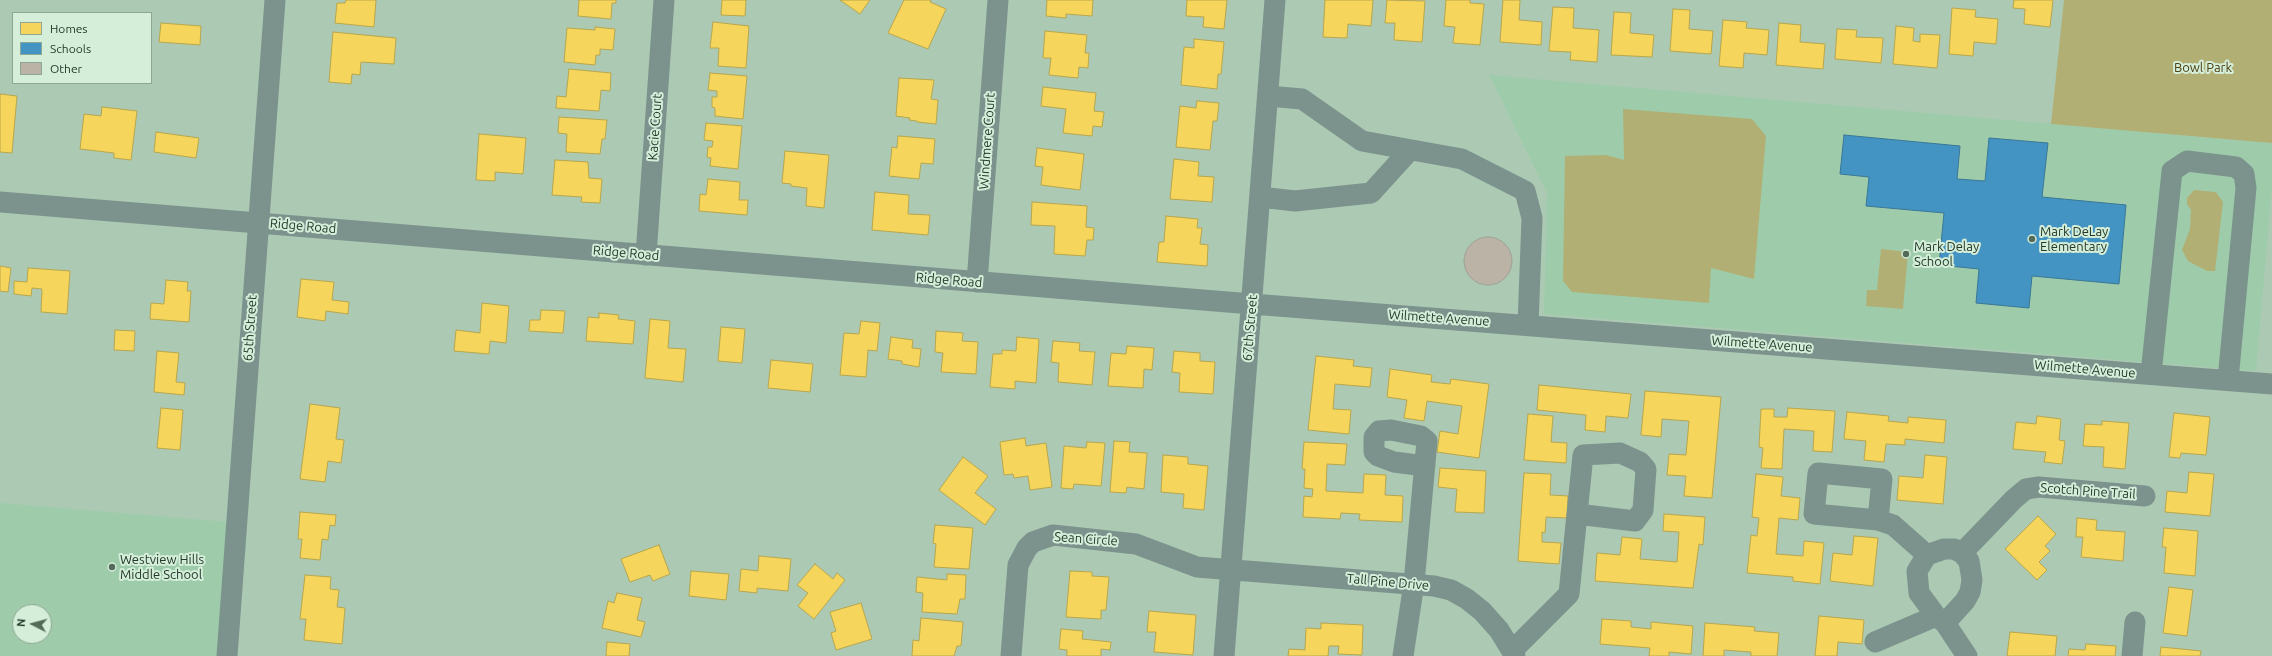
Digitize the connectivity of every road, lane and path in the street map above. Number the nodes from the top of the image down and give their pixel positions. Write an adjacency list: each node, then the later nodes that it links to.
1 (275, 0): 9 (street, 65th Street)
2 (664, 0): 10 (street, Kacie Court)
3 (998, 0): 11 (street, Windmere Court)
4 (1275, 0): 5 (street, 67th Street)
5 (1268, 96): 6 (street); 7 (street, 67th Street)
6 (1410, 150): 7 (street); 13 (street)
7 (1260, 197): 12 (street, 67th Street)
8 (0, 202): 9 (street, Ridge Road)
9 (258, 222): 10 (street, Ridge Road); 29 (street, 65th Street)
10 (646, 255): 11 (street, Ridge Road)
11 (977, 282): 12 (street, Ridge Road)
12 (1252, 304): 13 (street, Wilmette Avenue); 23 (street, 67th Street)
13 (1528, 325): 14 (street, Wilmette Avenue)
14 (2151, 374): 15 (street, Wilmette Avenue); 15 (street)
15 (2228, 380): 16 (street, Wilmette Avenue)
16 (2272, 384)
17 (1424, 466): 24 (street)
18 (2145, 496): 21 (street, Scotch Pine Trail)
19 (1577, 514): 28 (street)
20 (1878, 520): 22 (street)
21 (1962, 553): 22 (street); 25 (street)
22 (1927, 555): 25 (street)
23 (1231, 570): 24 (street, Tall Pine Drive); 30 (street, Sean Circle); 31 (street, 67th Street)
24 (1414, 583): 28 (street, Tall Pine Drive); 32 (street)
25 (1941, 620): 27 (street); 33 (street)
26 (2135, 622): 34 (street)
27 (1875, 642)
28 (1514, 653)
29 (227, 656)
30 (1012, 656)
31 (1224, 656)
32 (1403, 656)
33 (1967, 656)
34 (2132, 656)

